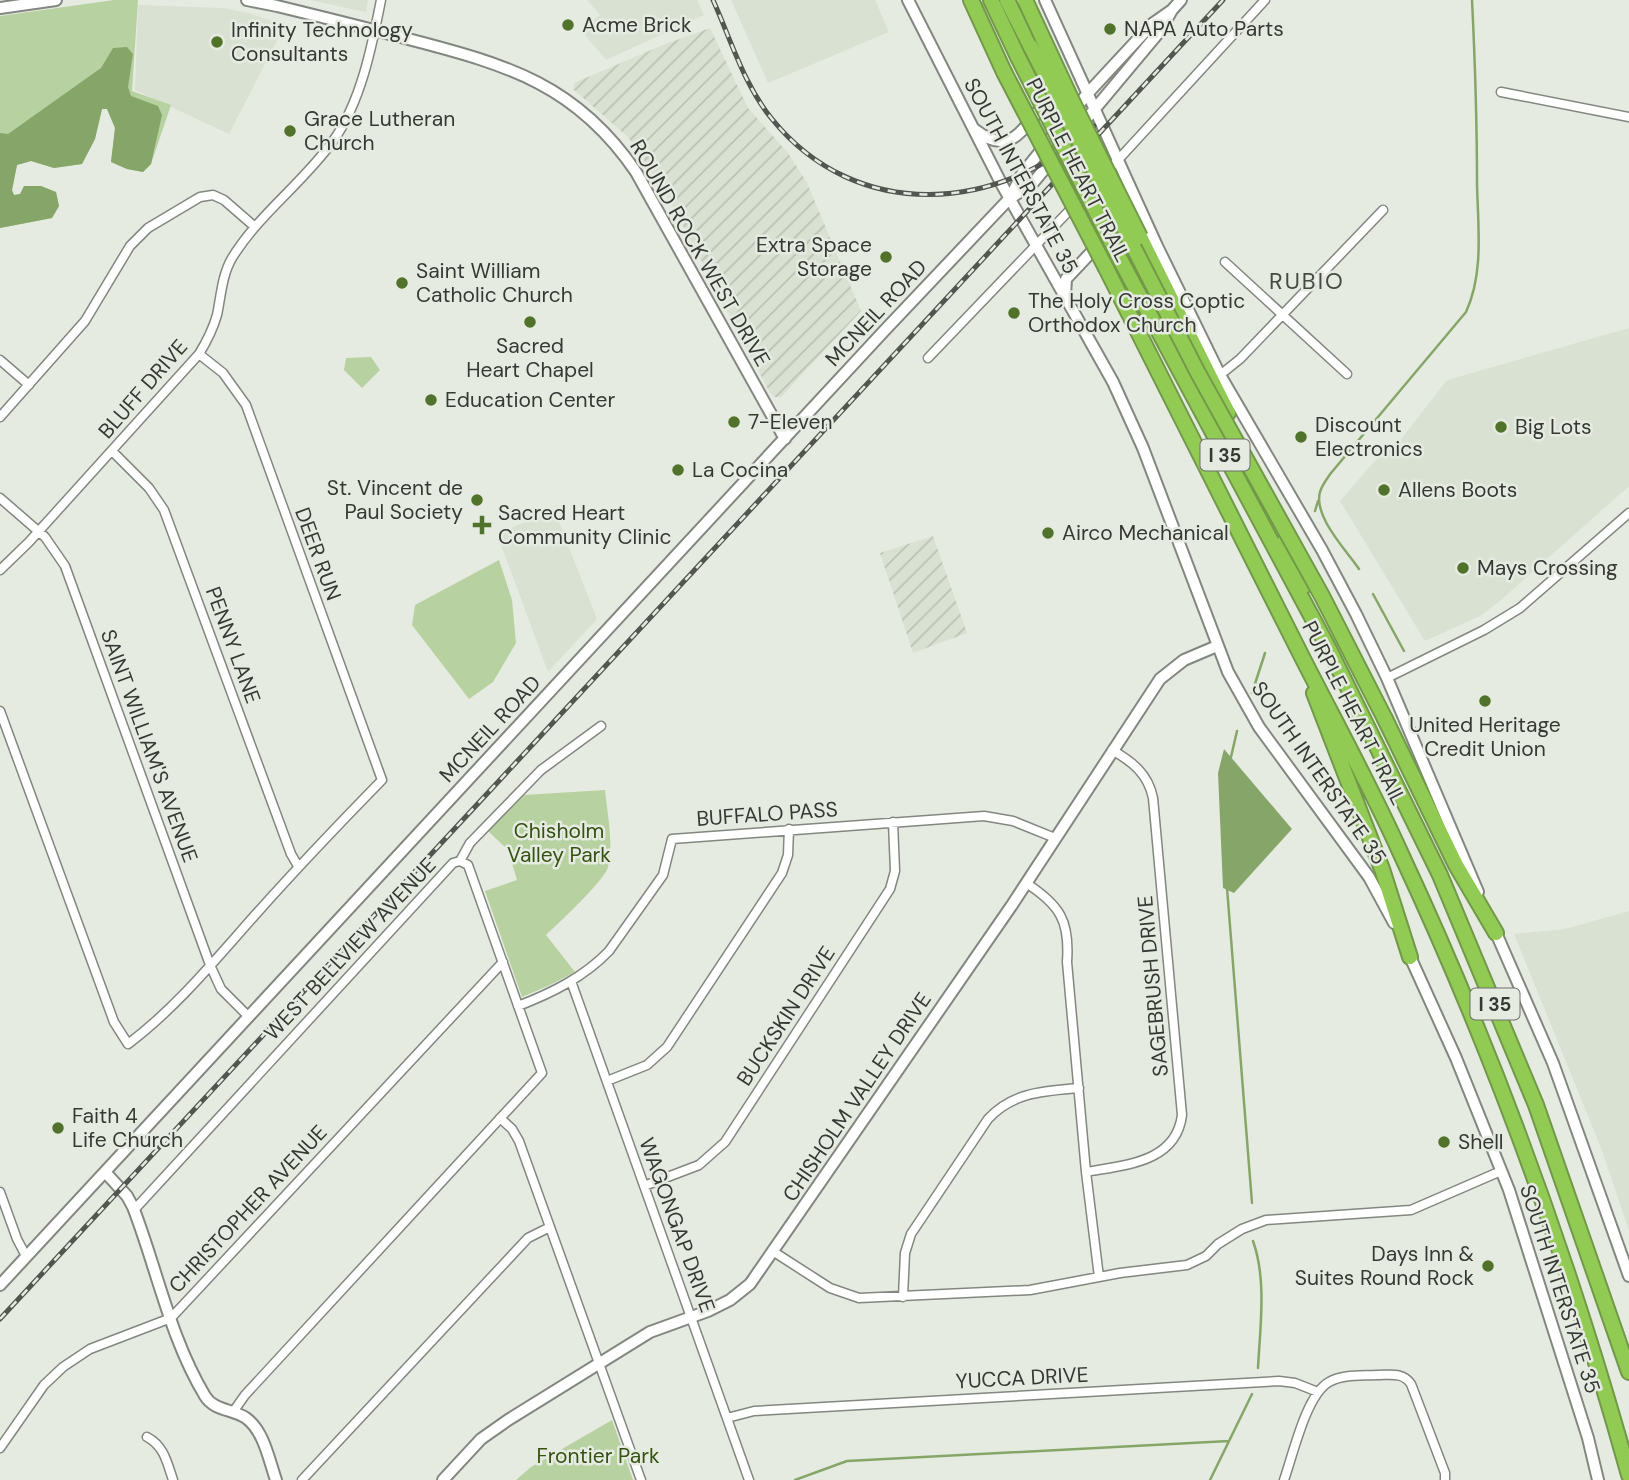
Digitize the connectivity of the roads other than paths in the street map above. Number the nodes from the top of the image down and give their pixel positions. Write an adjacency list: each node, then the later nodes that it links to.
1 (56, 0): 12 (main road)
2 (247, 0): 14 (main road, ROUND ROCK WEST DRIVE)
3 (381, 0): 14 (street, BLUFF DRIVE)
4 (908, 0): 20 (main road, SOUTH INTERSTATE 35)
5 (971, 0): 45 (highway, PURPLE HEART TRAIL / I 35, bridge)
6 (991, 0): 44 (highway, PURPLE HEART TRAIL / I 35, bridge)
7 (1007, 0): 56 (highway, bridge)
8 (1026, 0): 44 (highway, bridge)
9 (1045, 0): 15 (main road)
10 (1181, 0): 13 (main road)
11 (1265, 0): 21 (street)
12 (0, 8)
13 (1172, 10): 17 (main road, MCNEIL ROAD); 18 (main road, MCNEIL ROAD)
14 (373, 30): 24 (street, BLUFF DRIVE); 37 (main road, ROUND ROCK WEST DRIVE)
15 (1069, 54): 17 (main road); 20 (main road)
16 (1502, 92): 19 (street)
17 (1088, 93): 18 (main road); 22 (main road, MCNEIL ROAD)
18 (1095, 107): 21 (main road); 22 (main road, MCNEIL ROAD)
19 (1629, 117)
20 (972, 128): 22 (main road, SOUTH INTERSTATE 35)
21 (1119, 159): 25 (street); 26 (main road)
22 (1009, 199): 25 (main road, SOUTH INTERSTATE 35); 37 (main road, MCNEIL ROAD)
23 (1383, 210): 29 (street)
24 (255, 227): 30 (street, BLUFF DRIVE); 35 (street)
25 (1036, 246): 28 (main road, SOUTH INTERSTATE 35); 31 (street)
26 (1157, 246): 28 (main road); 34 (main road)
27 (1225, 262): 29 (street)
28 (1065, 296): 43 (main road, SOUTH INTERSTATE 35)
29 (1282, 315): 33 (street); 34 (street)
30 (199, 354): 38 (street, BLUFF DRIVE); 54 (street, DEER RUN)
31 (928, 358)
32 (0, 360): 35 (street)
33 (1347, 374)
34 (1220, 375): 46 (main road)
35 (29, 384): 36 (street)
36 (0, 417)
37 (785, 439): 62 (main road, MCNEIL ROAD)
38 (112, 451): 41 (street, BLUFF DRIVE); 54 (street, PENNY LANE)
39 (0, 498): 41 (street, SAINT WILLIAM'S AVENUE)
40 (1629, 513): 46 (street)
41 (39, 532): 42 (street, BLUFF DRIVE); 59 (street, SAINT WILLIAM'S AVENUE)
42 (0, 570)
43 (1217, 646): 49 (main road, CHISHOLM VALLEY DRIVE); 57 (main road, SOUTH INTERSTATE 35)
44 (1329, 649): 85 (highway, PURPLE HEART TRAIL / I 35)
45 (1303, 658): 57 (highway); 91 (highway, PURPLE HEART TRAIL / I 35)
46 (1387, 678): 56 (main road)
47 (0, 711): 59 (street)
48 (601, 726): 53 (street, WEST BELLVIEW AVENUE)
49 (1112, 750): 52 (main road, CHISHOLM VALLEY DRIVE); 68 (street, SAGEBRUSH DRIVE)
50 (893, 822): 51 (street, BUFFALO PASS); 52 (street, BUFFALO PASS); 69 (street, BUCKSKIN DRIVE)
51 (789, 830): 60 (street, BUFFALO PASS); 63 (street)
52 (1055, 838): 55 (main road, CHISHOLM VALLEY DRIVE)
53 (460, 861): 58 (street); 70 (street, WEST BELLVIEW AVENUE)
54 (298, 866): 59 (street)
55 (1026, 883): 64 (street); 76 (main road, CHISHOLM VALLEY DRIVE)
56 (1496, 933): 78 (main road)
57 (1410, 957): 66 (main road, SOUTH INTERSTATE 35)
58 (503, 962): 61 (street); 83 (street, CHRISTOPHER AVENUE)
59 (210, 965): 62 (street, SAINT WILLIAM'S AVENUE)
60 (571, 981): 61 (street, BUFFALO PASS); 63 (street, WAGONGAP DRIVE)
61 (519, 1006): 65 (street)
62 (249, 1017): 67 (main road, MCNEIL ROAD)
63 (607, 1081): 69 (street, WAGONGAP DRIVE)
64 (1079, 1088): 68 (street); 81 (street)
65 (500, 1118): 74 (street); 87 (street)
66 (1501, 1171): 79 (street); 92 (main road, SOUTH INTERSTATE 35)
67 (105, 1172): 72 (main road); 77 (main road, MCNEIL ROAD)
68 (1086, 1172): 79 (street)
69 (644, 1186): 82 (street, WAGONGAP DRIVE)
70 (155, 1188): 72 (street); 73 (street, WEST BELLVIEW AVENUE)
71 (0, 1192): 77 (street)
72 (123, 1193): 73 (main road); 75 (main road)
73 (134, 1210): 75 (main road)
74 (550, 1227): 84 (street); 95 (street)
75 (144, 1243): 83 (main road)
76 (774, 1252): 81 (street); 82 (main road, CHISHOLM VALLEY DRIVE)
77 (26, 1256): 80 (main road, MCNEIL ROAD)
78 (1629, 1276)
79 (1099, 1278): 81 (street)
80 (0, 1285)
81 (904, 1297)
82 (691, 1317): 84 (main road, CHISHOLM VALLEY DRIVE); 88 (street, WAGONGAP DRIVE)
83 (171, 1318): 87 (main road); 90 (street, CHRISTOPHER AVENUE)
84 (600, 1365): 96 (main road, CHISHOLM VALLEY DRIVE); 97 (street)
85 (1629, 1372)
86 (1318, 1392): 88 (street, YUCCA DRIVE); 99 (street); 100 (street)
87 (233, 1412): 94 (main road)
88 (727, 1418): 98 (street, WAGONGAP DRIVE)
89 (147, 1437): 93 (street)
90 (0, 1448)
91 (1629, 1475)
92 (1598, 1478)
93 (173, 1480)
94 (276, 1480)
95 (302, 1480)
96 (443, 1480)
97 (641, 1480)
98 (749, 1480)
99 (1284, 1480)
100 (1445, 1480)

